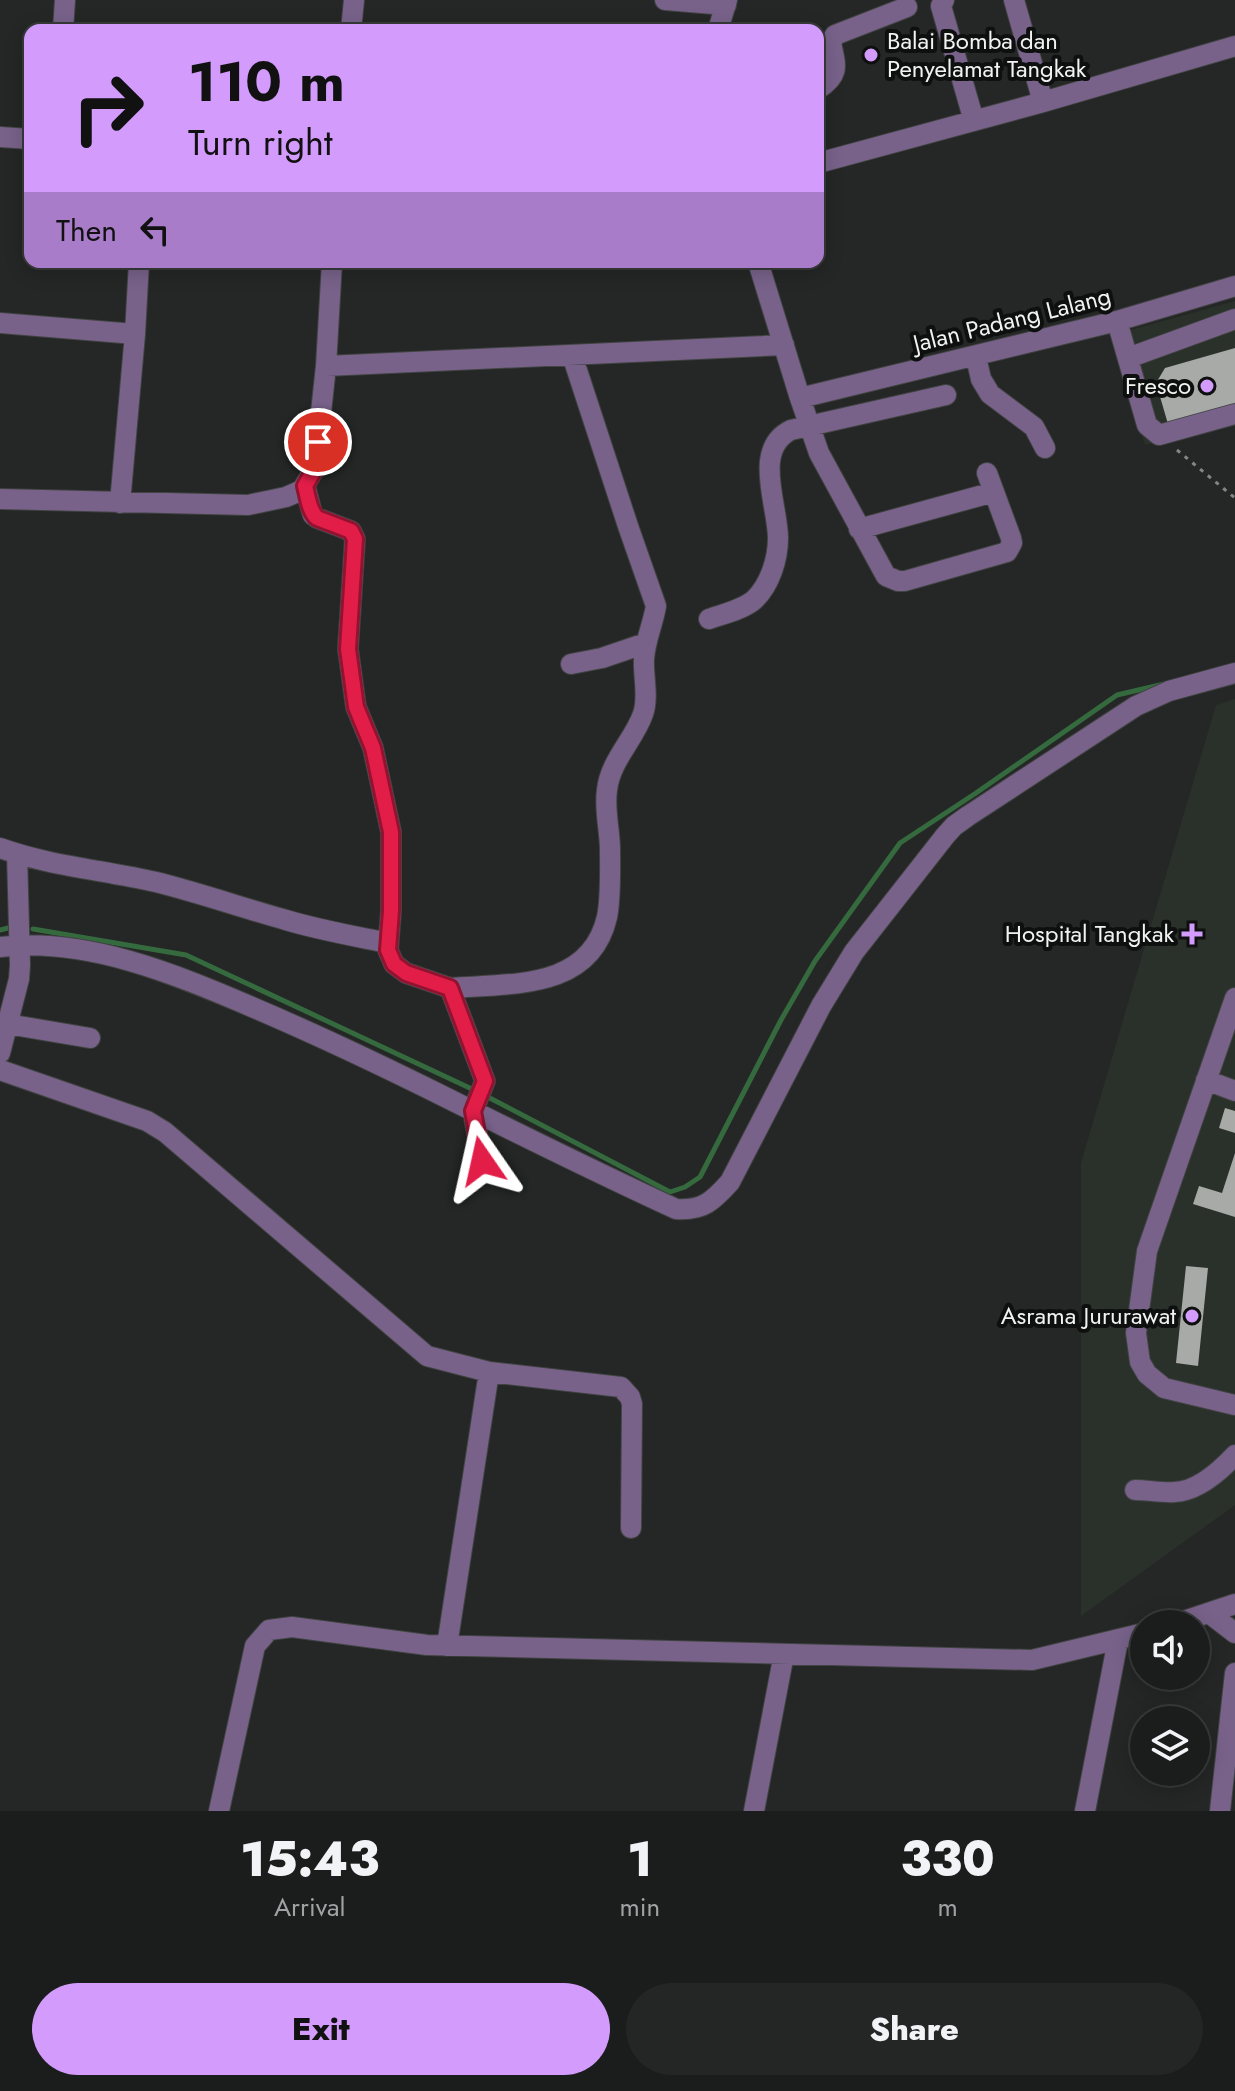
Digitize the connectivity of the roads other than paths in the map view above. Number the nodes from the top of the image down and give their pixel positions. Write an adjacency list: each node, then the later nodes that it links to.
1 (65, 0): 8 (street)
2 (354, 0): 9 (street)
3 (665, 0): 6 (street)
4 (944, 0): 14 (street)
5 (1014, 0): 13 (street)
6 (727, 2): 10 (street)
7 (907, 7): 12 (street)
8 (63, 24)
9 (352, 24)
10 (720, 24)
11 (1235, 46): 13 (street)
12 (824, 85)
13 (1043, 102): 14 (street)
14 (974, 121): 17 (street)
15 (0, 137): 16 (street)
16 (24, 139)
17 (824, 161)
18 (139, 268): 25 (street)
19 (332, 268): 30 (street)
20 (760, 268): 26 (street)
21 (1235, 286): 23 (street, Jalan Padang Lalang)
22 (1235, 319): 29 (street)
23 (1117, 321): 28 (street, Jalan Padang Lalang); 29 (street)
24 (0, 323): 25 (street)
25 (135, 334): 38 (street)
26 (784, 345): 27 (street); 32 (street)
27 (572, 355): 30 (street); 41 (street)
28 (976, 357): 32 (street, Jalan Padang Lalang); 35 (street)
29 (1128, 358): 33 (street)
30 (326, 366): 36 (street)
31 (946, 395): 34 (street)
32 (800, 398): 34 (street)
33 (1235, 414)
34 (809, 427): 39 (street); 40 (street)
35 (1045, 448)
36 (305, 486): 38 (street); 45 (street)
37 (0, 499): 38 (street)
38 (120, 503)
39 (859, 529): 39 (street)
40 (709, 619)
41 (646, 643): 42 (street); 47 (street)
42 (571, 664)
43 (1235, 673): 55 (street)
44 (8, 851): 45 (street); 46 (street)
45 (388, 943): 47 (street)
46 (10, 946): 49 (street); 55 (street)
47 (450, 988): 55 (street)
48 (1235, 998): 53 (street)
49 (7, 1024): 50 (street); 51 (street)
50 (90, 1038)
51 (0, 1053)
52 (0, 1070): 57 (street)
53 (1206, 1080): 54 (street); 58 (street)
54 (1235, 1091)
55 (478, 1101): 56 (street)
56 (482, 1161)
57 (489, 1372): 61 (street); 68 (street)
58 (1235, 1405)
59 (1235, 1455): 60 (street)
60 (1135, 1490)
61 (631, 1528)
62 (1235, 1604): 63 (street)
63 (1210, 1613)
64 (1210, 1614): 65 (street)
65 (1235, 1633)
66 (1130, 1637): 67 (street)
67 (1118, 1640): 69 (street); 73 (street)
68 (447, 1646): 69 (street); 71 (street)
69 (784, 1654): 72 (street)
70 (1235, 1673): 74 (street)
71 (219, 1811)
72 (754, 1811)
73 (1085, 1811)
74 (1220, 1811)

